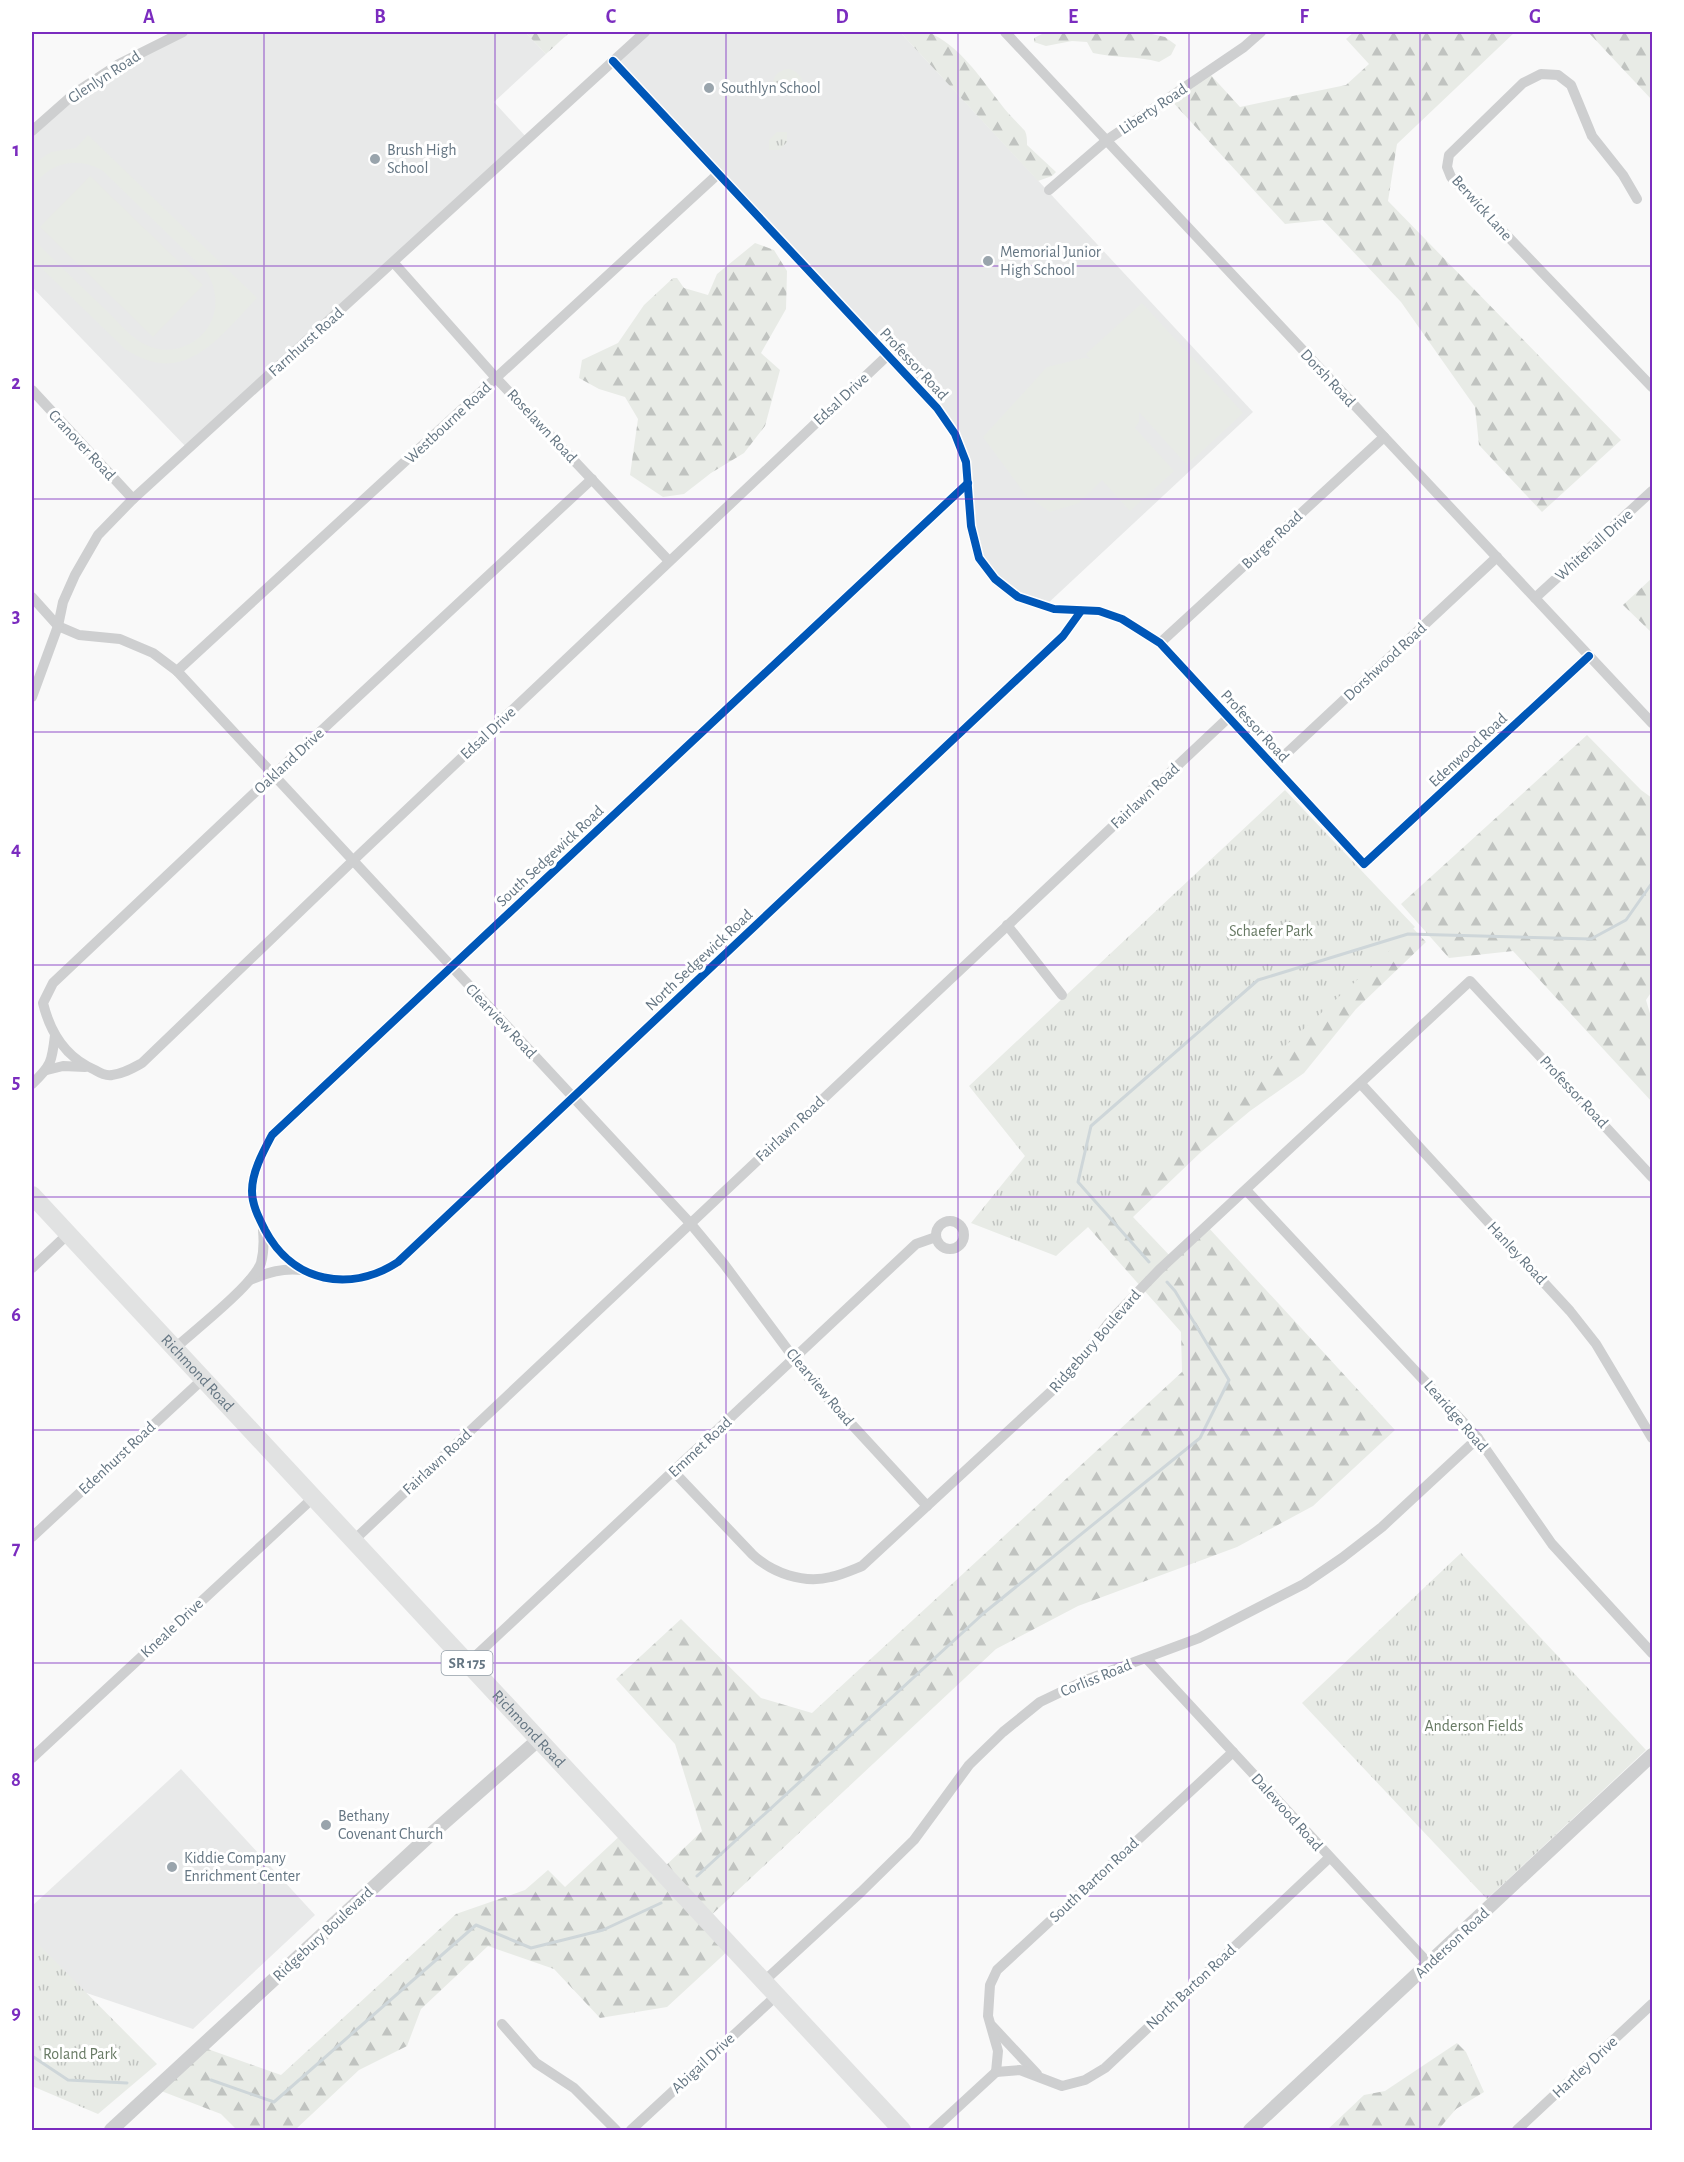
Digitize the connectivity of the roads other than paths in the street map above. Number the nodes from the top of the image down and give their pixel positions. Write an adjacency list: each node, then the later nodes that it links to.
1 (183, 32): 5 (street, Glenlyn Road)
2 (645, 32): 6 (street, Farnhurst Road)
3 (1005, 32): 8 (street, Dorsh Road)
4 (1261, 32): 8 (street, Liberty Road)
5 (168, 34): 7 (street, Glenlyn Road)
6 (613, 61): 9 (street, Professor Road); 12 (street, Farnhurst Road)
7 (32, 131)
8 (1107, 140): 10 (street, Liberty Road); 17 (street, Dorsh Road)
9 (718, 174): 13 (street, Professor Road); 14 (street, Westbourne Road)
10 (1049, 190)
11 (1636, 199): 15 (street, Berwick Lane)
12 (394, 262): 14 (street, Roselawn Road); 21 (street, Farnhurst Road)
13 (888, 355): 19 (street, Professor Road); 23 (street, Edsal Drive)
14 (496, 378): 18 (street, Roselawn Road); 30 (street, Westbourne Road)
15 (1653, 387)
16 (32, 390): 21 (street, Cranover Road)
17 (1384, 437): 22 (street, Dorsh Road); 28 (street, Burger Road)
18 (592, 479): 23 (street, Roselawn Road); 35 (street, Oakland Drive)
19 (968, 483): 26 (street, Professor Road); 39 (street, South Sedgewick Road)
20 (1653, 491): 25 (street, Whitehall Drive)
21 (133, 499): 27 (street, Farnhurst Road)
22 (1497, 557): 25 (street, Dorsh Road); 34 (street, Dorshwood Road)
23 (669, 561): 36 (street, Edsal Drive)
24 (32, 597): 27 (street)
25 (1535, 598): 29 (street, Dorsh Road)
26 (1081, 611): 28 (street, Professor Road); 48 (street, North Sedgewick Road)
27 (58, 626): 30 (street, Clearview Road); 31 (street, Farnhurst Road)
28 (1160, 643): 32 (street, Professor Road)
29 (1589, 656): 33 (street, Dorsh Road); 37 (street, Edenwood Road)
30 (177, 671): 35 (street, Clearview Road)
31 (32, 697)
32 (1228, 718): 34 (street, Professor Road); 38 (street, Fairlawn Road)
33 (1653, 723)
34 (1273, 766): 37 (street, Professor Road)
35 (273, 776): 36 (street, Clearview Road); 42 (street, Oakland Drive)
36 (352, 861): 39 (street, Clearview Road); 44 (street, Edsal Drive)
37 (1364, 864)
38 (1007, 926): 41 (street); 52 (street, Fairlawn Road)
39 (451, 967): 48 (street, Clearview Road); 53 (street, South Sedgewick Road)
40 (1470, 981): 47 (street, Ridgebury Boulevard); 49 (street, Professor Road)
41 (1062, 995)
42 (55, 1035): 43 (street, Oakland Drive); 45 (street)
43 (76, 1060): 44 (street, Edsal Drive)
44 (87, 1067): 45 (street)
45 (47, 1070): 46 (street)
46 (32, 1084)
47 (1361, 1084): 50 (street, Ridgebury Boulevard); 63 (street, Hanley Road)
48 (573, 1097): 52 (street, Clearview Road); 57 (street, North Sedgewick Road)
49 (1653, 1177)
50 (1246, 1190): 62 (street, Learidge Road); 66 (street, Ridgebury Boulevard)
51 (32, 1195): 54 (main road, Richmond Road / SR 175)
52 (690, 1223): 60 (street, Clearview Road); 68 (street, Fairlawn Road)
53 (263, 1226): 57 (street, South Sedgewick Road); 58 (street)
54 (68, 1234): 56 (street); 59 (main road, Richmond Road / SR 175)
55 (936, 1237): 60 (street, Emmet Road)
56 (32, 1268)
57 (307, 1272): 58 (street)
58 (250, 1280): 59 (street)
59 (174, 1349): 61 (main road, Richmond Road / SR 175)
60 (794, 1358): 64 (street, Emmet Road); 66 (street, Clearview Road)
61 (203, 1379): 65 (main road, Richmond Road / SR 175); 67 (street, Edenhurst Road)
62 (1478, 1438): 69 (street, Learidge Road); 70 (street, Corliss Road)
63 (1653, 1438)
64 (674, 1472): 66 (street, Ridgebury Boulevard); 71 (street, Emmet Road)
65 (313, 1498): 68 (main road, Richmond Road / SR 175); 75 (street, Kneale Drive)
66 (927, 1506)
67 (32, 1537)
68 (353, 1541): 71 (main road, Richmond Road / SR 175)
69 (1653, 1653)
70 (1146, 1658): 73 (street, Dalewood Road); 78 (street, Corliss Road)
71 (467, 1664): 72 (main road, Richmond Road / SR 175)
72 (538, 1740): 78 (main road, Richmond Road / SR 175); 85 (street, Ridgebury Boulevard)
73 (1233, 1752): 76 (street, Dalewood Road); 82 (street, South Barton Road)
74 (1653, 1755): 77 (street, Anderson Road)
75 (32, 1758)
76 (1329, 1858): 77 (street, Dalewood Road); 84 (street, North Barton Road)
77 (1429, 1964): 90 (street, Anderson Road)
78 (763, 1982): 79 (main road, Richmond Road / SR 175)
79 (776, 1996): 87 (street, Abigail Drive); 88 (main road, Richmond Road / SR 175)
80 (1653, 2004): 91 (street, Hartley Drive)
81 (502, 2024): 86 (street)
82 (990, 2024): 83 (street, South Barton Road); 84 (street)
83 (996, 2072): 84 (street, North Barton Road); 89 (street)
84 (1039, 2077)
85 (111, 2130)
86 (616, 2130)
87 (631, 2130)
88 (902, 2130)
89 (933, 2130)
90 (1250, 2130)
91 (1517, 2130)

